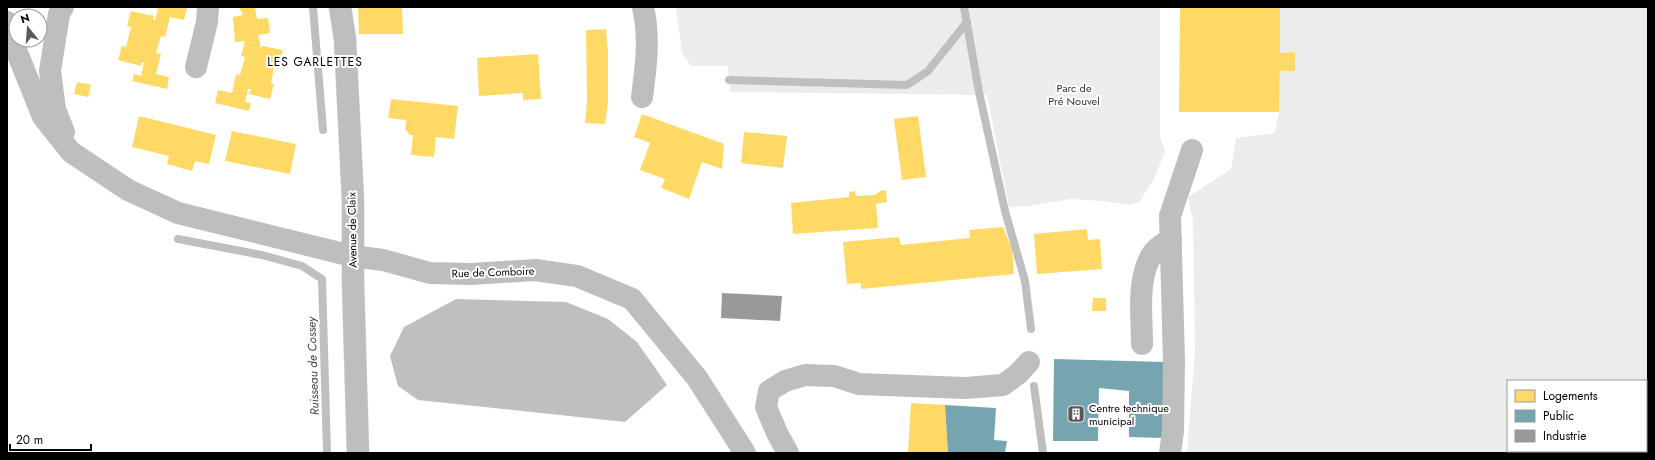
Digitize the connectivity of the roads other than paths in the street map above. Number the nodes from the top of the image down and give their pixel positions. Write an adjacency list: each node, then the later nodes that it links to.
1 (208, 7): 7 (street)
2 (340, 7): 12 (street, Avenue de Claix)
3 (644, 7): 8 (street)
4 (61, 11): 5 (street); 10 (street)
5 (48, 20)
6 (17, 48): 10 (street, Rue de Comboire)
7 (196, 67)
8 (642, 97)
9 (1192, 150): 11 (street)
10 (71, 152): 12 (street, Rue de Comboire)
11 (1171, 239): 13 (street); 18 (street)
12 (352, 256): 15 (street, Avenue de Claix); 16 (street, Rue de Comboire)
13 (1142, 344)
14 (1029, 362): 17 (street)
15 (358, 453)
16 (745, 453)
17 (788, 453)
18 (1170, 453)

